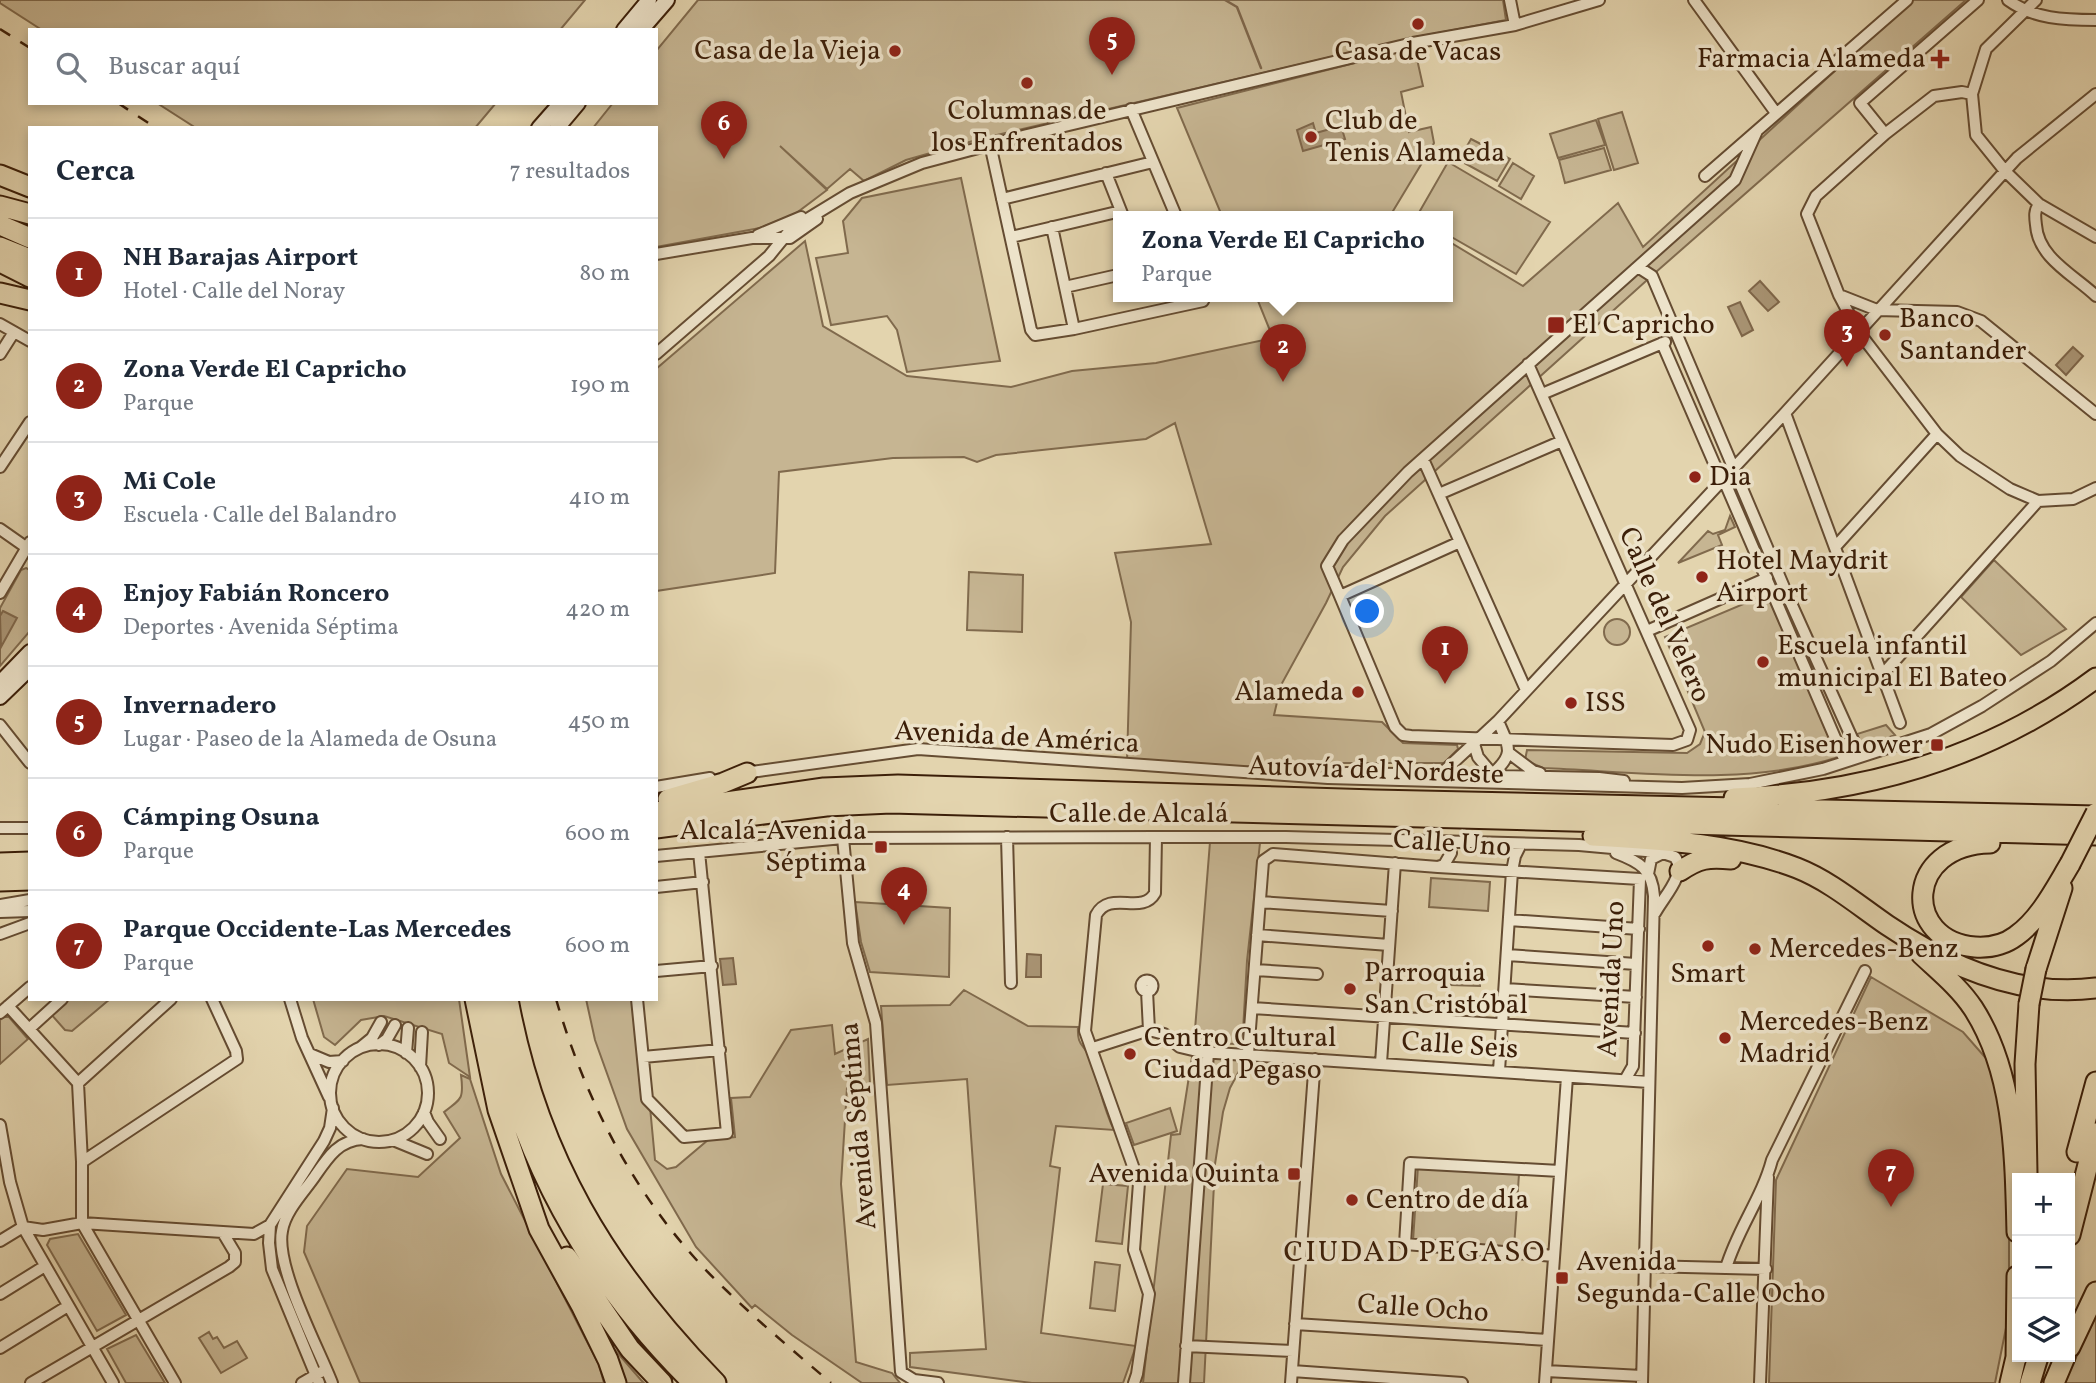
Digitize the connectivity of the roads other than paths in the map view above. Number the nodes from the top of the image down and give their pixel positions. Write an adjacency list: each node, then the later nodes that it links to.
1 (649, 0): 13 (main road)
2 (667, 0): 14 (main road)
3 (1510, 0): 12 (street)
4 (1599, 0): 12 (street)
5 (1694, 0): 20 (street)
6 (1907, 0): 20 (street)
7 (1978, 0): 24 (street)
8 (2008, 0): 10 (street)
9 (2036, 0): 10 (street)
10 (2023, 11): 11 (street); 15 (street)
11 (2096, 20)
12 (1515, 25): 19 (street)
13 (626, 28)
14 (643, 28)
15 (1972, 94): 24 (street); 27 (street)
16 (2096, 94): 27 (street)
17 (559, 105): 21 (main road)
18 (576, 105): 22 (main road)
19 (1131, 110): 25 (street); 26 (street)
20 (1776, 113): 23 (street)
21 (542, 126)
22 (559, 126)
23 (1758, 131): 30 (street); 51 (street)
24 (1885, 134): 58 (street)
25 (990, 144): 32 (street); 33 (street)
26 (1153, 162): 28 (street); 38 (street)
27 (2005, 171): 34 (street); 62 (street)
28 (1106, 173): 32 (street); 37 (street)
29 (0, 175): 31 (highway)
30 (1705, 176)
31 (28, 186)
32 (1002, 199): 43 (street)
33 (836, 201): 36 (street); 46 (street)
34 (2039, 204): 44 (street); 59 (street)
35 (2, 211): 39 (highway); 42 (highway)
36 (818, 211): 45 (street); 46 (street)
37 (1121, 211)
38 (1174, 211)
39 (28, 214)
40 (1113, 216): 41 (street)
41 (1052, 227): 43 (street); 56 (street)
42 (28, 236)
43 (1011, 237): 64 (street)
44 (2096, 237)
45 (752, 238): 46 (street); 48 (street)
46 (785, 239): 70 (street)
47 (0, 247): 49 (highway)
48 (658, 254)
49 (28, 258)
50 (0, 262): 54 (highway)
51 (1638, 267): 67 (street); 72 (street)
52 (0, 270): 55 (highway)
53 (1113, 276): 56 (street)
54 (28, 278)
55 (28, 278)
56 (1065, 287): 64 (street)
57 (0, 293): 60 (highway)
58 (1839, 295): 62 (street); 65 (street)
59 (2096, 296)
60 (28, 300)
61 (1198, 302): 64 (street)
62 (1877, 310): 65 (street); 75 (street)
63 (0, 324): 66 (street)
64 (1074, 329)
65 (1858, 331): 74 (street); 77 (street)
66 (14, 332): 68 (street); 71 (street)
67 (1677, 337): 69 (street); 81 (street)
68 (28, 340)
69 (1662, 344): 73 (street); 82 (street)
70 (658, 352)
71 (0, 354)
72 (1528, 364): 73 (street, Calle del Velero); 79 (street)
73 (1542, 394): 78 (street, Calle del Velero)
74 (1784, 413): 81 (street); 89 (street)
75 (2096, 414)
76 (28, 425): 80 (street)
77 (1937, 434): 85 (street); 89 (street)
78 (1562, 441): 84 (street); 93 (street, Calle del Velero)
79 (1423, 459): 84 (street); 96 (street)
80 (0, 467)
81 (1733, 468): 82 (street); 91 (street)
82 (1723, 478): 92 (street); 93 (street)
83 (2096, 488): 85 (street)
84 (1440, 494): 87 (street)
85 (2038, 501): 101 (street)
86 (0, 529): 88 (street)
87 (1460, 542): 96 (street); 104 (street)
88 (28, 546)
89 (1836, 546): 101 (street)
90 (28, 548): 94 (street)
91 (1769, 552): 92 (street); 95 (street)
92 (1767, 578): 95 (street); 98 (street); 114 (street)
93 (1625, 582): 98 (street, Calle del Velero); 104 (street)
94 (2, 585)
95 (1786, 592): 112 (street)
96 (1339, 596): 110 (street, Calle del Velero)
97 (2096, 623): 112 (street, Avenida de América)
98 (1647, 631): 109 (street, Calle del Velero)
99 (28, 654): 103 (main road)
100 (28, 670): 105 (main road)
101 (1882, 675): 107 (street)
102 (2096, 678): 125 (highway)
103 (0, 683)
104 (1526, 690): 106 (street)
105 (0, 697)
106 (1498, 720): 109 (street); 110 (street)
107 (1900, 723)
108 (0, 725): 113 (street)
109 (1507, 739): 110 (street, Calle del Velero); 111 (street)
110 (1476, 741): 116 (street); 118 (street)
111 (1509, 753): 118 (street); 119 (street)
112 (1860, 756): 114 (street, Avenida de América)
113 (28, 760)
114 (1845, 761): 123 (street, Avenida de América)
115 (747, 773): 117 (street, Avenida de América); 122 (street, Avenida de América); 124 (highway)
116 (1442, 773): 117 (street, Avenida de América); 118 (street, Avenida de América)
117 (1293, 775): 120 (street, Avenida de América)
118 (1492, 775): 119 (street, Avenida de América); 120 (street); 121 (street)
119 (1556, 777): 123 (street, Avenida de América)
120 (1474, 783): 121 (street, Avenida de América)
121 (1526, 785): 123 (street, Avenida de América)
122 (658, 787)
123 (1682, 789)
124 (658, 802)
125 (1675, 807): 127 (highway, Autovía del Nordeste); 128 (highway, Autovía del Nordeste)
126 (1104, 809): 131 (highway, Autovía del Nordeste); 132 (highway, Autovía del Nordeste); 164 (highway)
127 (658, 812)
128 (2096, 815): 147 (highway, bridge)
129 (0, 828): 130 (street)
130 (28, 828)
131 (658, 828)
132 (2096, 836): 147 (highway)
133 (1007, 837): 134 (street, Calle de Alcalá); 135 (street, Calle de Alcalá); 177 (street)
134 (1156, 837): 136 (street, Calle de Alcalá); 203 (street)
135 (843, 838): 140 (street, Calle de Alcalá); 279 (street, Avenida Séptima)
136 (1439, 842): 137 (street, Calle de Alcalá); 146 (street)
137 (1521, 844): 138 (street, Calle de Alcalá); 148 (street)
138 (1579, 845): 141 (street, Calle de Alcalá); 150 (street, Calle de Alcalá)
139 (2096, 845): 147 (highway)
140 (699, 852): 142 (street, Calle de Alcalá); 153 (street)
141 (1668, 853): 149 (street); 150 (street)
142 (658, 856)
143 (28, 862): 144 (highway)
144 (0, 863)
145 (1395, 863): 146 (street, Calle Uno); 156 (street, Calle Uno); 159 (street)
146 (1438, 867): 148 (street, Calle Uno)
147 (2073, 868): 233 (highway, bridge)
148 (1512, 872): 150 (street, Calle Uno); 162 (street)
149 (1677, 876): 150 (street); 161 (street); 173 (highway)
150 (1647, 878): 161 (street); 165 (street, Avenida Uno)
151 (28, 880): 152 (highway)
152 (0, 881)
153 (703, 882): 154 (street); 171 (street)
154 (658, 887)
155 (28, 900): 157 (street)
156 (1260, 902): 159 (street); 167 (street)
157 (0, 905)
158 (28, 911): 160 (street)
159 (1392, 911): 168 (street)
160 (0, 912)
161 (1653, 917): 218 (street)
162 (1509, 920): 165 (street); 169 (street)
163 (28, 924): 166 (street)
164 (1891, 928): 173 (highway); 178 (highway)
165 (1639, 929): 170 (street, Avenida Uno)
166 (0, 934)
167 (1257, 935): 168 (street); 172 (street)
168 (1389, 945): 193 (street)
169 (1507, 955): 170 (street); 180 (street)
170 (1636, 964): 182 (street, Avenida Uno)
171 (712, 967): 174 (street); 205 (street)
172 (1255, 970): 176 (street); 191 (street)
173 (1938, 970): 232 (highway)
174 (658, 971)
175 (1865, 971): 235 (street)
176 (1317, 974)
177 (1011, 983)
178 (2096, 988)
179 (28, 989): 192 (street)
180 (1504, 989): 182 (street); 196 (street)
181 (1147, 991): 199 (street)
182 (1636, 997): 201 (street, Avenida Uno)
183 (60, 1001): 198 (street)
184 (169, 1001): 220 (street)
185 (213, 1001): 230 (street)
186 (291, 1001): 208 (street)
187 (475, 1001): 236 (highway)
188 (489, 1001): 277 (highway)
189 (508, 1001): 278 (highway)
190 (637, 1001): 210 (street)
191 (1252, 1008): 193 (street); 209 (street)
192 (4, 1009): 198 (street)
193 (1385, 1017): 196 (street); 213 (street)
194 (381, 1022): 204 (street)
195 (394, 1025): 202 (street)
196 (1502, 1025): 201 (street); 215 (street)
197 (408, 1028): 206 (street)
198 (29, 1029): 220 (street)
199 (1149, 1030): 203 (street); 207 (street, Calle Seis)
200 (422, 1032): 214 (street)
201 (1635, 1033): 217 (street, Avenida Uno)
202 (379, 1045): 204 (street); 206 (street)
203 (1093, 1048): 280 (street)
204 (359, 1049): 212 (street)
205 (720, 1050): 210 (street); 210 (street)
206 (406, 1053): 214 (street)
207 (1208, 1053): 209 (street, Calle Seis); 257 (street)
208 (310, 1054): 212 (street); 221 (street)
209 (1248, 1054): 211 (street, Calle Seis)
210 (643, 1057)
211 (1315, 1059): 213 (street, Calle Seis); 254 (street)
212 (343, 1061): 221 (street)
213 (1381, 1063): 215 (street, Calle Seis)
214 (420, 1067): 222 (street)
215 (1499, 1071): 216 (street, Calle Seis)
216 (1567, 1077): 217 (street, Calle Seis); 231 (street)
217 (1625, 1080): 218 (street, Calle Seis)
218 (1649, 1082): 247 (street)
219 (2096, 1082): 234 (highway)
220 (78, 1083): 230 (street)
221 (332, 1105): 225 (street); 241 (street)
222 (424, 1112): 226 (street); 227 (street)
223 (0, 1125): 228 (street)
224 (2096, 1133): 239 (highway)
225 (364, 1139): 227 (street); 267 (street)
226 (440, 1139)
227 (393, 1140): 229 (street)
228 (2, 1153): 242 (street)
229 (427, 1154)
230 (82, 1162): 240 (street)
231 (1560, 1171): 245 (street); 245 (street)
232 (2013, 1173)
233 (2027, 1173)
234 (2072, 1173)
235 (1768, 1175): 237 (street); 238 (street)
236 (528, 1194): 275 (highway); 276 (highway)
237 (1750, 1212): 238 (street); 248 (street)
238 (1768, 1215): 249 (street)
239 (2075, 1215)
240 (82, 1223): 242 (street); 243 (street); 253 (street)
241 (270, 1225): 243 (street); 267 (street)
242 (23, 1227): 244 (street); 246 (street)
243 (223, 1233): 253 (street)
244 (0, 1241)
245 (1554, 1256): 256 (street)
246 (45, 1266): 251 (street); 252 (street)
247 (1645, 1266): 248 (street); 269 (street)
248 (1726, 1268): 249 (street)
249 (1766, 1269): 284 (street)
250 (2096, 1292): 255 (highway)
251 (0, 1294)
252 (68, 1306): 258 (street); 259 (street)
253 (137, 1320): 258 (street); 273 (street)
254 (1295, 1324): 256 (street, Calle Ocho); 260 (street)
255 (2075, 1337)
256 (1548, 1340): 268 (street)
257 (1186, 1346): 260 (street); 281 (street)
258 (91, 1347): 266 (street); 272 (street)
259 (0, 1348)
260 (1293, 1351): 265 (street)
261 (2018, 1362): 285 (highway)
262 (2020, 1362): 286 (highway)
263 (2036, 1362): 287 (highway)
264 (2064, 1362): 288 (highway)
265 (1292, 1371): 282 (street); 283 (street)
266 (49, 1372): 270 (street); 271 (street)
267 (323, 1375): 274 (street)
268 (1545, 1377): 269 (street)
269 (1642, 1380)
270 (31, 1383)
271 (55, 1383)
272 (113, 1383)
273 (175, 1383)
274 (302, 1383)
275 (616, 1383)
276 (662, 1383)
277 (693, 1383)
278 (716, 1383)
279 (938, 1383)
280 (1134, 1383)
281 (1184, 1383)
282 (1291, 1383)
283 (1462, 1383)
284 (1760, 1383)
285 (2010, 1383)
286 (2020, 1383)
287 (2030, 1383)
288 (2054, 1383)

